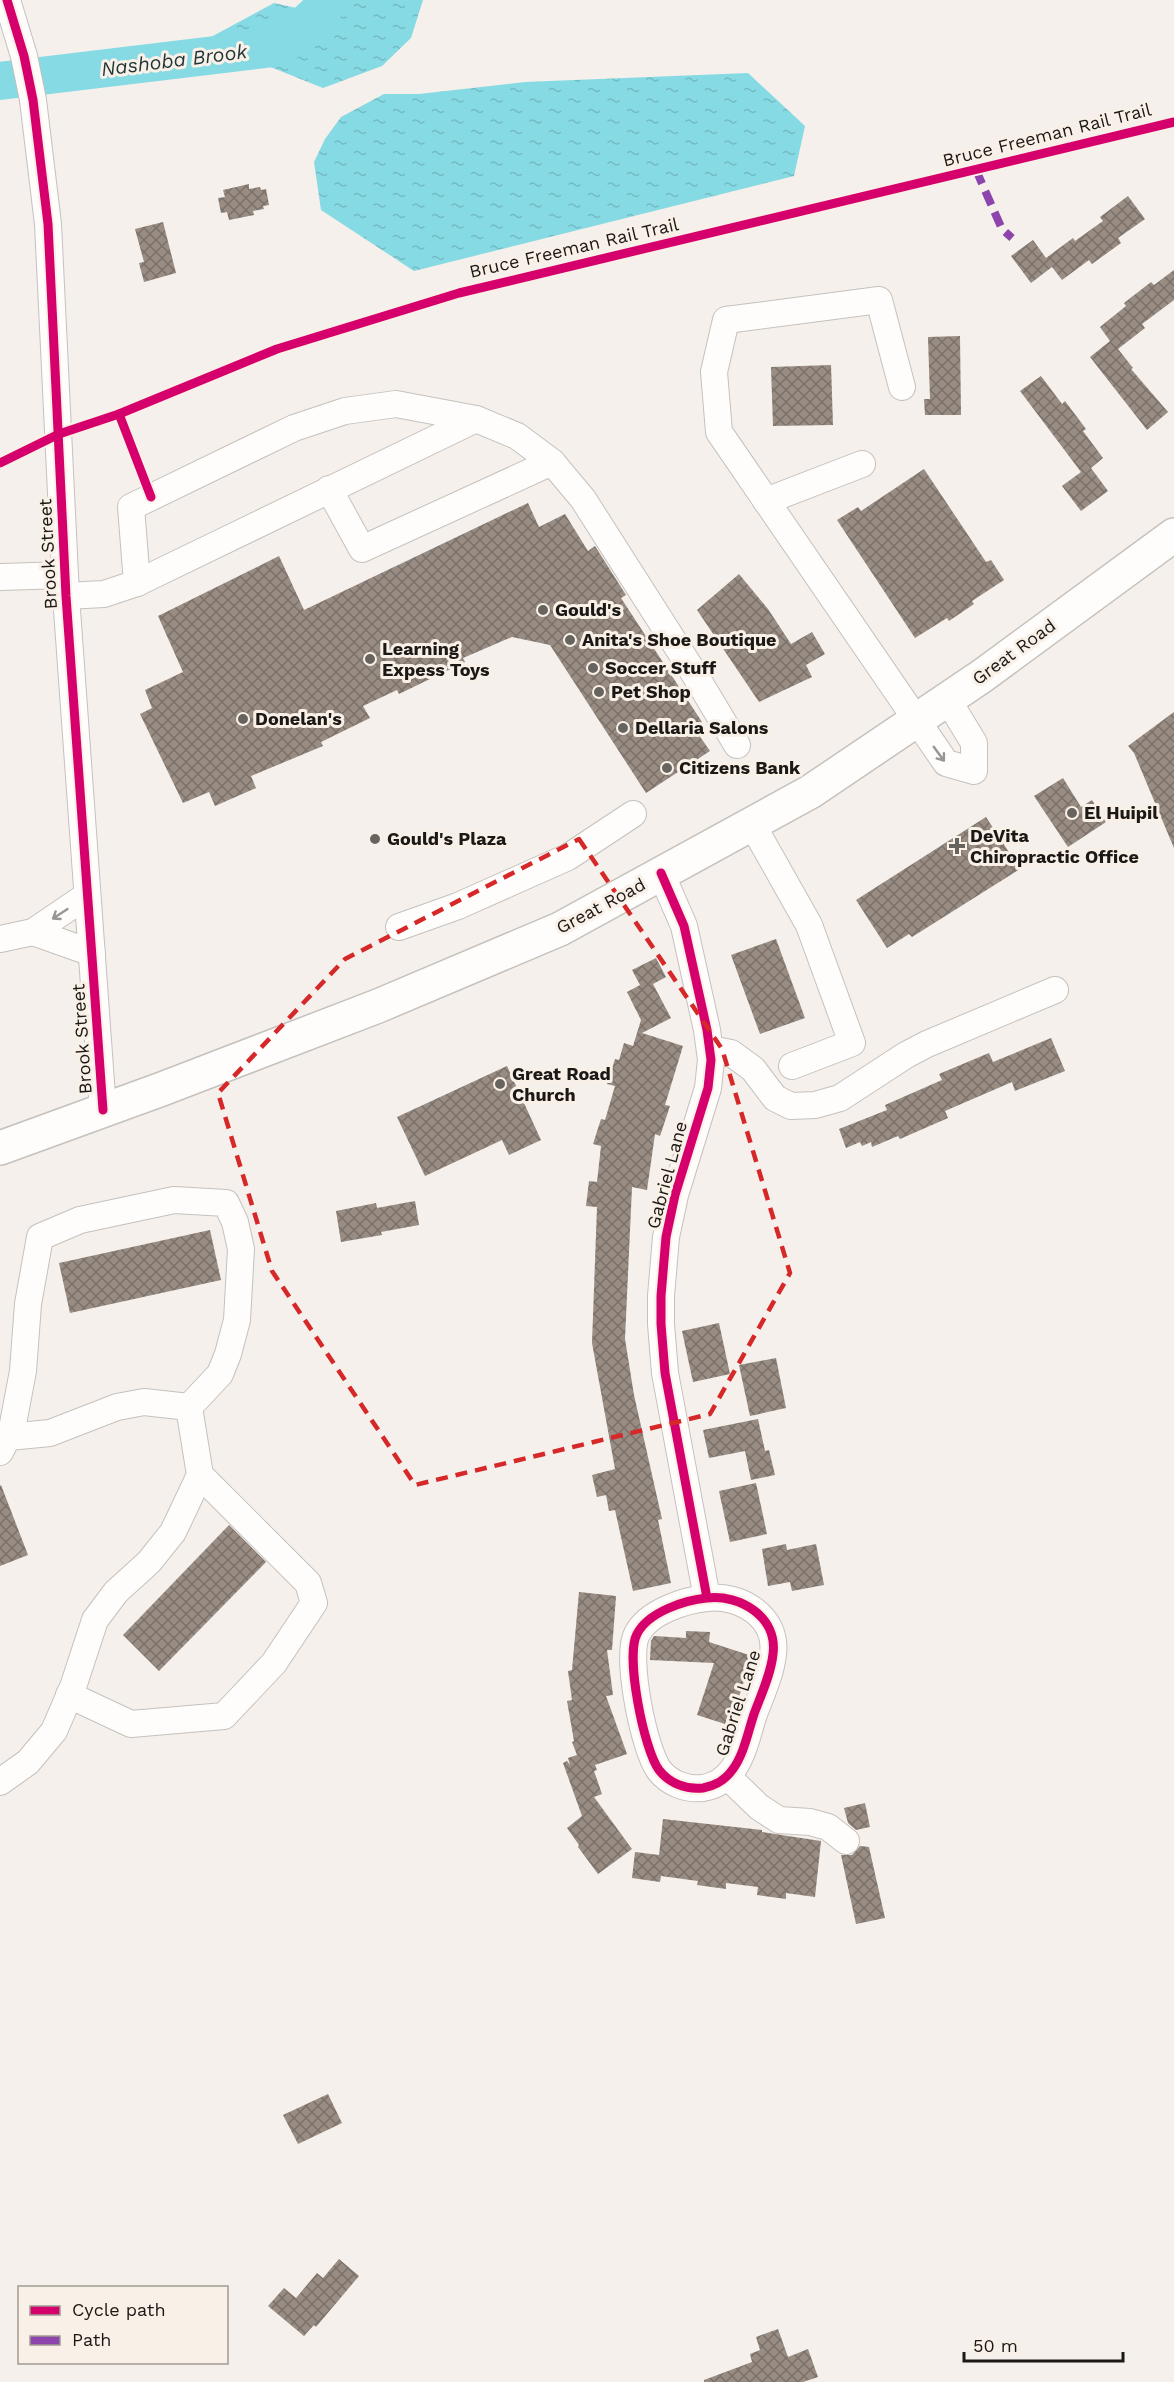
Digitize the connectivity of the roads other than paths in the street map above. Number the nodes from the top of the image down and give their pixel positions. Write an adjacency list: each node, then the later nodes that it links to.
1 (7, 0): 11 (street, Brook Street)
2 (902, 387): 7 (street)
3 (476, 419): 4 (street); 6 (street); 10 (street)
4 (552, 462): 6 (street); 14 (street)
5 (862, 464): 7 (street)
6 (329, 489): 10 (street)
7 (766, 501): 13 (street)
8 (1174, 535): 12 (main road, Great Road)
9 (0, 578): 11 (street)
10 (136, 583): 11 (street)
11 (65, 586): 18 (street, Brook Street)
12 (948, 700): 13 (main road, Great Road); 13 (street, one-way to 12)
13 (915, 721): 16 (main road, Great Road)
14 (737, 745)
15 (633, 814): 19 (street)
16 (752, 825): 17 (main road, Great Road); 25 (street)
17 (661, 873): 24 (street, Gabriel Lane); 26 (main road, Great Road)
18 (86, 896): 20 (street, one-way to 20); 22 (street, Brook Street)
19 (399, 927)
20 (33, 932): 21 (street); 22 (street)
21 (0, 939)
22 (92, 953): 26 (street, Brook Street)
23 (1055, 990): 24 (street)
24 (710, 1049): 31 (street, Gabriel Lane)
25 (792, 1066)
26 (103, 1110): 27 (main road, Great Road)
27 (0, 1148)
28 (189, 1407): 29 (street); 29 (street); 30 (street)
29 (4, 1444)
30 (200, 1475): 32 (street); 32 (street)
31 (708, 1598): 33 (street, Gabriel Lane); 33 (street, Gabriel Lane)
32 (69, 1695): 34 (street)
33 (727, 1776): 35 (street)
34 (0, 1782)
35 (846, 1841)

